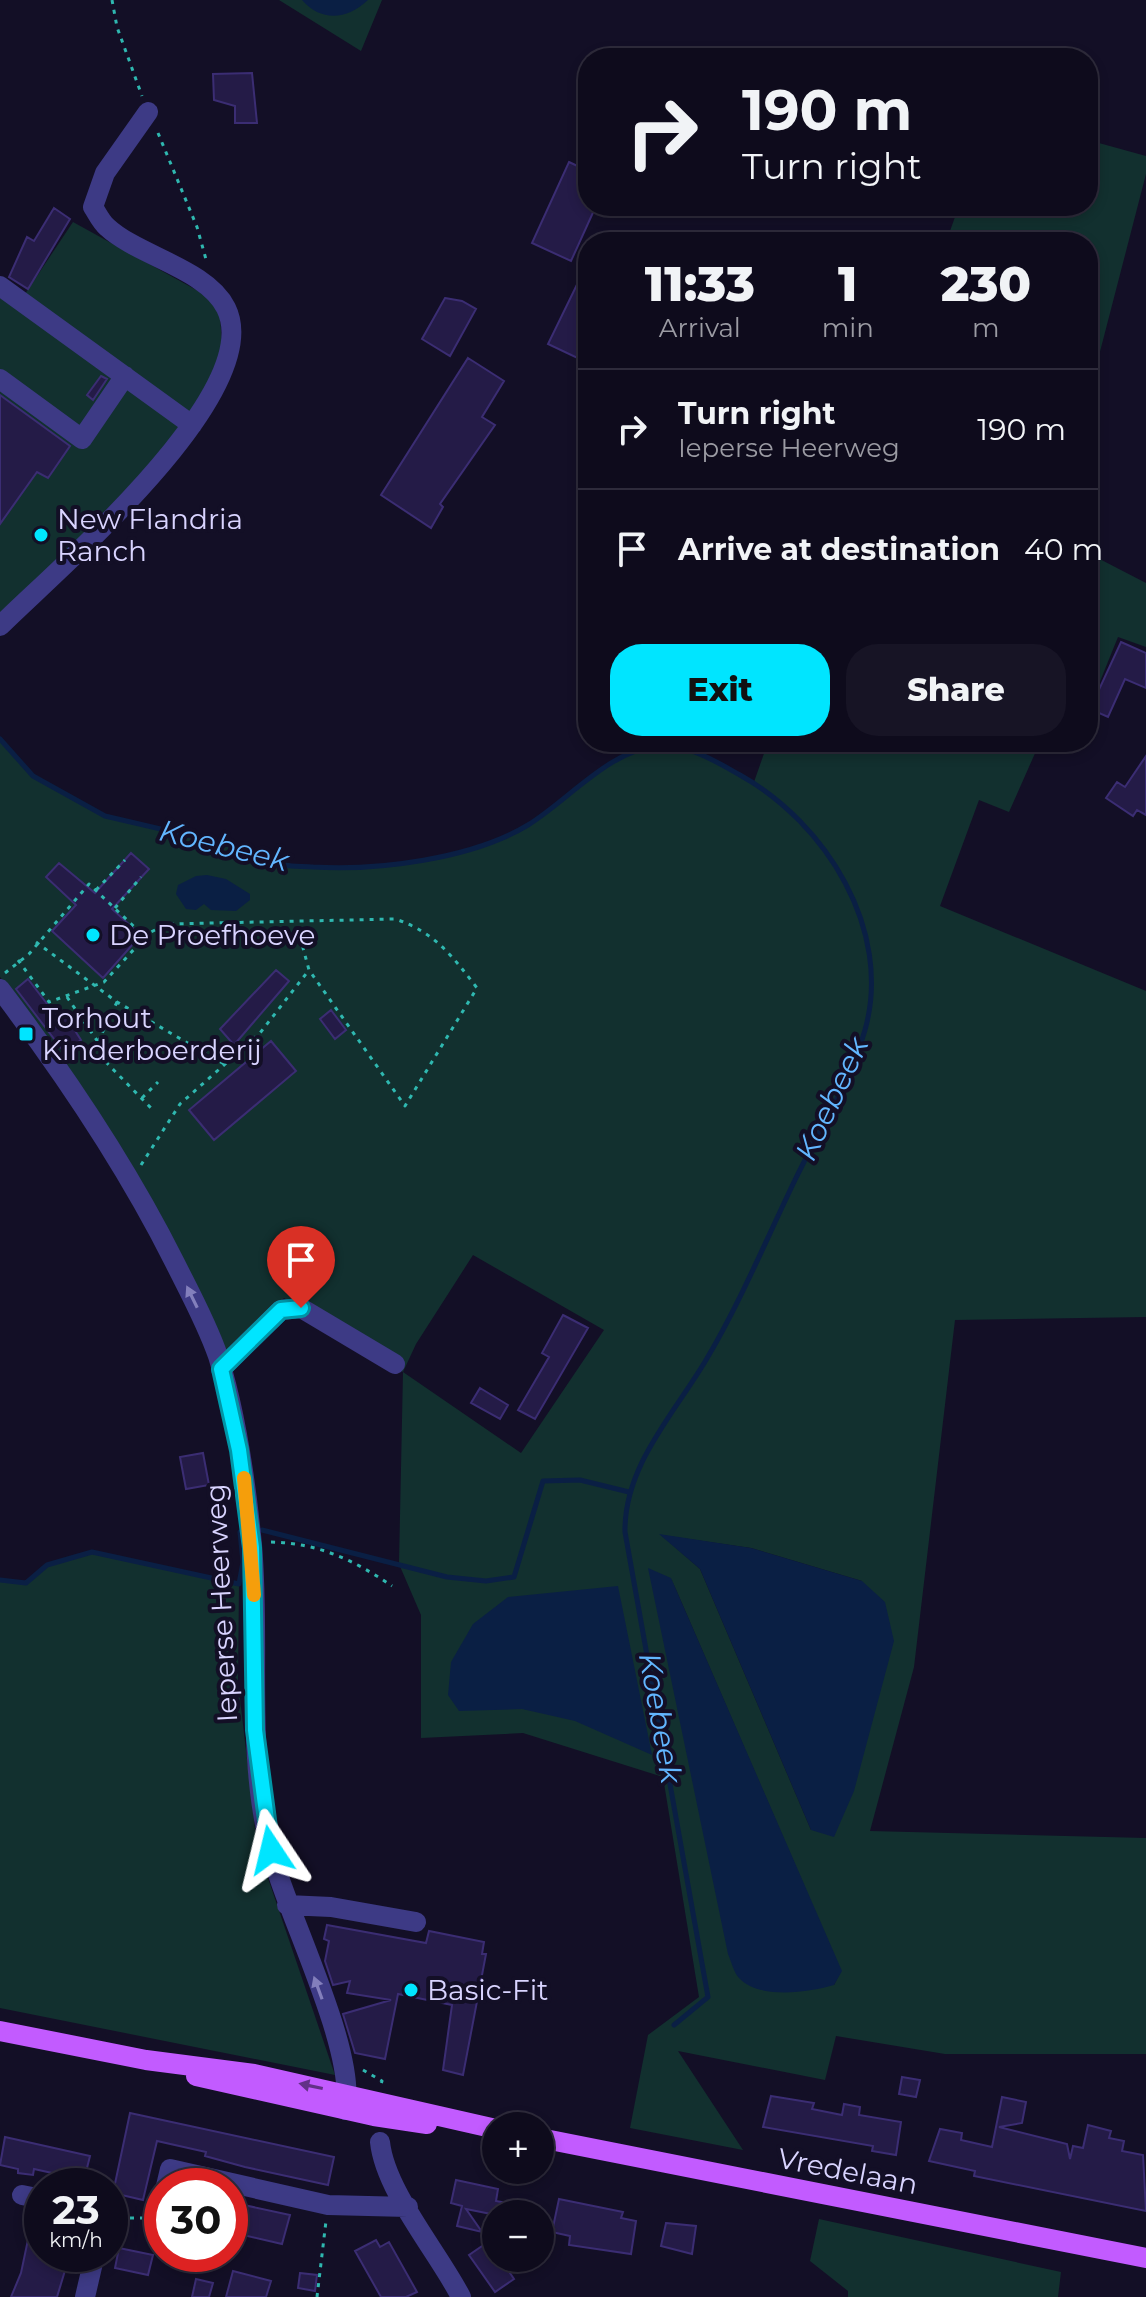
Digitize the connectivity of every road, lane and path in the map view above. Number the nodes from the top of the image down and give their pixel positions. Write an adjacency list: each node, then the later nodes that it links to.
1 (112, 0): 2 (path)
2 (148, 112): 4 (path); 4 (street)
3 (0, 286): 5 (street)
4 (209, 287): 7 (street)
5 (125, 376): 6 (street); 7 (street)
6 (0, 379)
7 (192, 425): 8 (street)
8 (0, 626)
9 (125, 860): 11 (path)
10 (141, 877): 12 (path)
11 (96, 890): 12 (path); 15 (path)
12 (115, 908): 14 (path)
13 (296, 922): 14 (path); 17 (path); 17 (path)
14 (145, 937): 19 (path)
15 (36, 942): 16 (path); 19 (path)
16 (18, 960): 18 (path); 22 (path)
17 (309, 970): 26 (path)
18 (0, 978)
19 (98, 986): 21 (path); 23 (path)
20 (0, 989): 30 (street, Ieperse Heerweg)
21 (67, 997): 22 (path); 25 (path)
22 (49, 1002): 24 (path)
23 (117, 1002): 25 (path); 26 (path)
24 (53, 1008)
25 (98, 1042): 28 (path)
26 (224, 1064): 30 (path)
27 (158, 1082): 28 (path)
28 (142, 1098): 29 (path)
29 (154, 1111)
30 (129, 1176): 32 (street, Ieperse Heerweg, one-way to 30)
31 (395, 1364): 32 (street)
32 (221, 1369): 33 (street, Ieperse Heerweg)
33 (252, 1542): 34 (path); 35 (street, Ieperse Heerweg)
34 (392, 1586)
35 (287, 1905): 36 (street); 38 (street, Ieperse Heerweg, one-way to 35)
36 (416, 1922)
37 (0, 2031): 40 (main road)
38 (345, 2061): 39 (path); 40 (street, Ieperse Heerweg)
39 (378, 2100): 40 (main road); 41 (main road)
40 (347, 2102): 42 (main road)
41 (482, 2126)
42 (482, 2127)
43 (554, 2141): 48 (main road, Vredelaan)
44 (380, 2142): 47 (street)
45 (248, 2187): 46 (street)
46 (328, 2205): 47 (street); 51 (path)
47 (408, 2207): 52 (street)
48 (1146, 2258)
49 (91, 2272): 50 (street)
50 (85, 2297)
51 (317, 2297)
52 (461, 2297)

